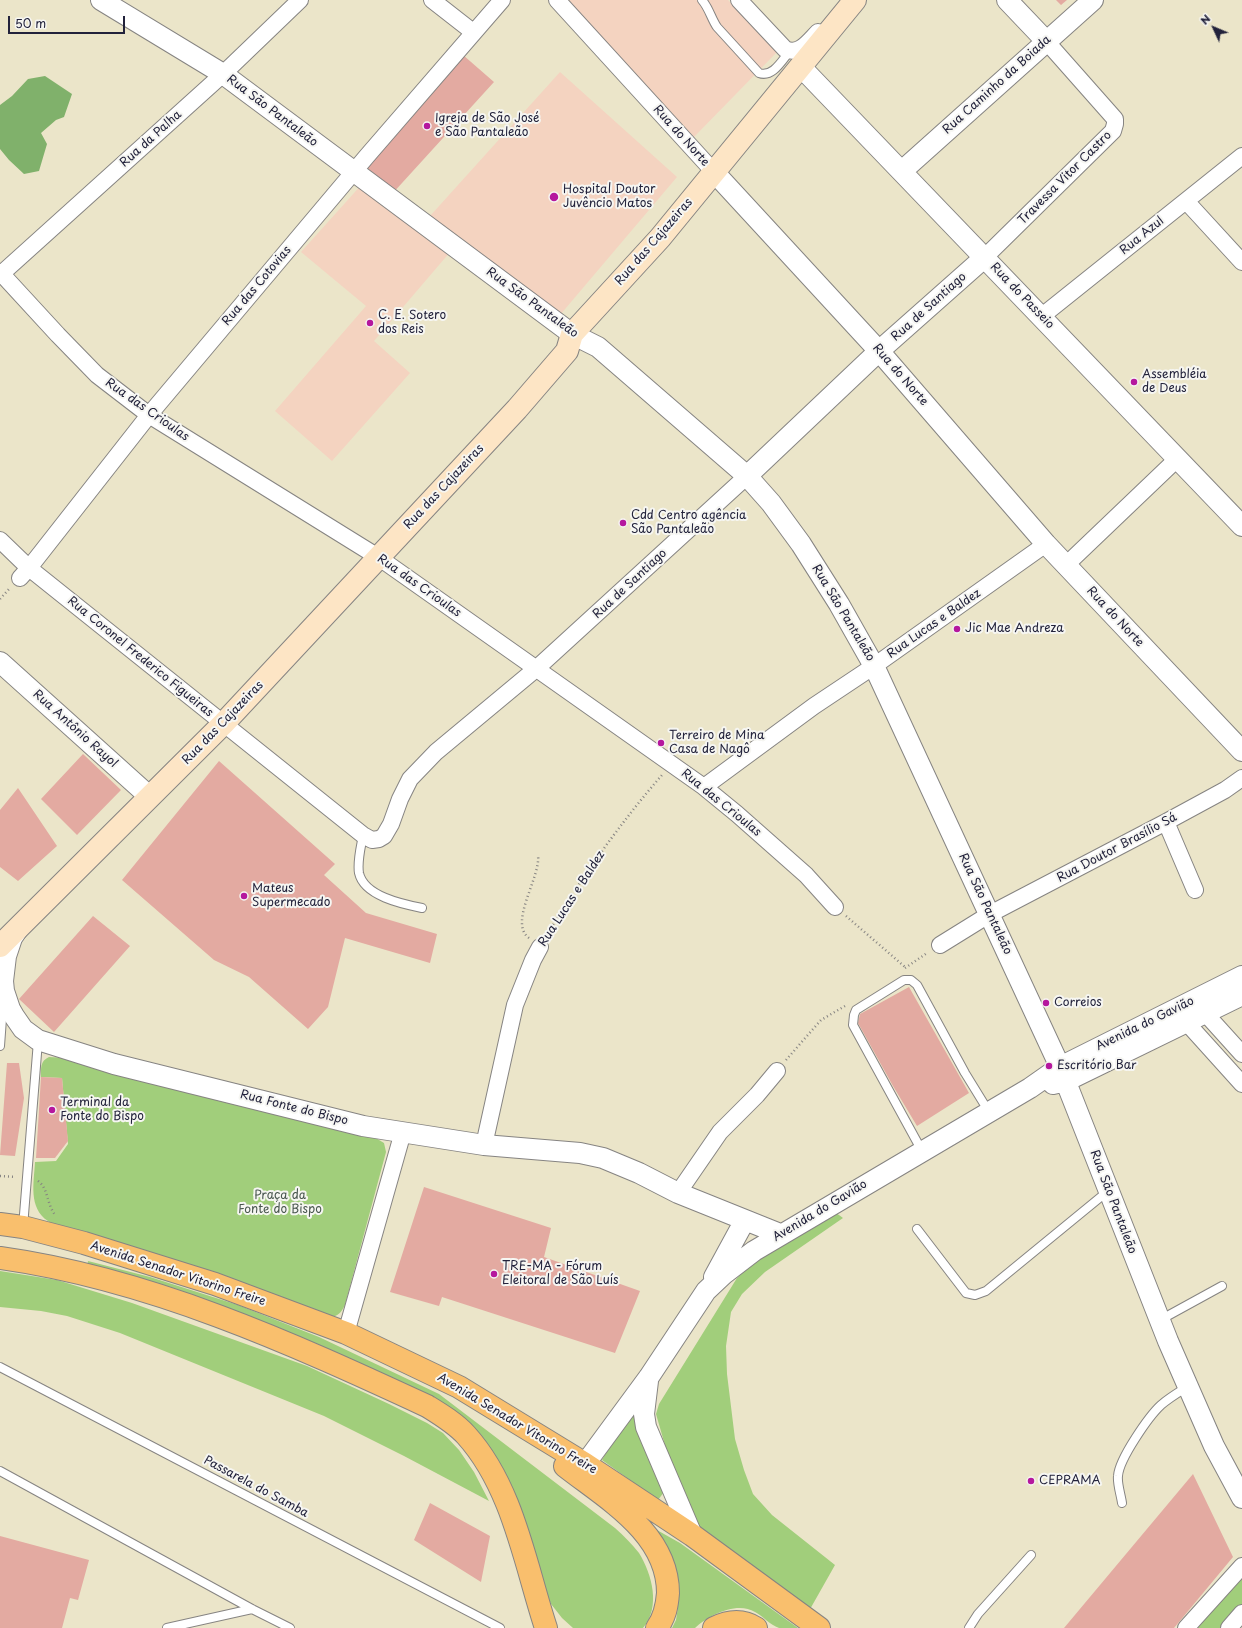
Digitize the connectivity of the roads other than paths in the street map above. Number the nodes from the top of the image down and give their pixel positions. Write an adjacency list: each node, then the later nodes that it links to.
1 (101, 0): 14 (street, Rua São Pantaleão)
2 (300, 0): 14 (street, Rua da Palha)
3 (432, 0): 11 (street)
4 (502, 0): 11 (street, Rua das Cotovias)
5 (557, 0): 18 (street, Rua do Norte)
6 (702, 0): 13 (lane)
7 (739, 0): 13 (street, Rua do Passeio)
8 (854, 0): 13 (main road, Rua das Cajazeiras)
9 (1007, 0): 12 (street)
10 (1093, 0): 12 (street, Rua Caminho da Boiada)
11 (473, 32): 16 (street, Rua das Cotovias)
12 (1046, 41): 17 (street, Rua Caminho da Boiada); 20 (street, Travessa Vitor Castro)
13 (795, 59): 17 (street, Rua do Passeio); 18 (main road, Rua das Cajazeiras)
14 (223, 74): 16 (street, Rua São Pantaleão); 22 (street, Rua da Palha)
15 (1242, 156): 19 (street, Rua Azul)
16 (354, 171): 24 (street, Rua São Pantaleão); 26 (street, Rua das Cotovias)
17 (902, 171): 20 (street, Rua do Passeio)
18 (714, 172): 24 (main road, Rua das Cajazeiras); 25 (street, Rua do Norte)
19 (1186, 200): 21 (street); 23 (street, Rua Azul)
20 (985, 257): 23 (street, Rua do Passeio); 25 (street, Rua de Santiago)
21 (1242, 262)
22 (1, 273): 26 (street, Rua das Crioulas)
23 (1042, 316): 27 (street, Rua do Passeio)
24 (572, 334): 28 (street, Rua São Pantaleão); 32 (main road, Rua das Cajazeiras)
25 (879, 351): 28 (street, Rua de Santiago); 31 (street, Rua do Norte)
26 (149, 415): 32 (street, Rua das Crioulas); 34 (street, Rua das Cotovias)
27 (1177, 459): 29 (street, Rua do Passeio); 33 (street)
28 (747, 476): 36 (street, Rua São Pantaleão); 37 (street, Rua de Santiago)
29 (1238, 514)
30 (0, 540): 34 (street, Rua Coronel Frederico Figueiras)
31 (1046, 544): 33 (street, Rua do Norte); 36 (street, Rua Lucas e Baldez)
32 (378, 558): 37 (street, Rua das Crioulas); 38 (main road, Rua das Cajazeiras)
33 (1066, 565): 39 (street, Rua do Norte)
34 (25, 573): 38 (street, Rua Coronel Frederico Figueiras)
35 (0, 662): 42 (street, Rua Antônio Rayol)
36 (874, 666): 41 (street, Rua Lucas e Baldez); 49 (street, Rua São Pantaleão)
37 (538, 668): 41 (street, Rua das Crioulas); 45 (street, Rua de Santiago)
38 (224, 724): 42 (main road, Rua das Cajazeiras); 44 (street, Rua Coronel Frederico Figueiras)
39 (1242, 751)
40 (1242, 778): 43 (street, Rua Doutor Brasílio Sá)
41 (704, 787): 47 (street, Rua das Crioulas)
42 (150, 797): 50 (main road, Rua das Cajazeiras)
43 (1166, 822): 46 (street); 49 (street, Rua Doutor Brasílio Sá)
44 (363, 835): 45 (street, Rua Coronel Frederico Figueiras); 48 (lane)
45 (379, 839)
46 (1195, 890)
47 (835, 907)
48 (422, 908)
49 (990, 914): 51 (street); 63 (street, Rua São Pantaleão)
50 (12, 933): 53 (lane); 55 (street, Rua Fonte do Bispo)
51 (940, 945)
52 (540, 947): 67 (street, Rua Lucas e Baldez)
53 (0, 958)
54 (1242, 976): 57 (street, Avenida do Gavião)
55 (4, 991): 59 (street, Rua Fonte do Bispo); 60 (lane)
56 (1242, 995): 57 (street, Avenida do Gavião)
57 (1201, 1006): 58 (street, Avenida do Gavião); 61 (street)
58 (1183, 1015): 63 (street, Avenida do Gavião); 64 (street)
59 (38, 1040): 66 (street, Rua Fonte do Bispo); 73 (lane)
60 (0, 1046)
61 (1242, 1054)
62 (777, 1071): 70 (street)
63 (1063, 1074): 65 (street, Avenida do Gavião); 69 (street, Rua São Pantaleão)
64 (1242, 1084)
65 (989, 1112): 68 (street, Avenida do Gavião); 68 (lane)
66 (403, 1132): 67 (street, Rua Fonte do Bispo); 80 (street)
67 (484, 1145): 70 (street, Rua Fonte do Bispo)
68 (922, 1151): 75 (street, Avenida do Gavião)
69 (1108, 1191): 74 (lane); 79 (street, Rua São Pantaleão)
70 (678, 1193): 71 (street, Rua Fonte do Bispo)
71 (745, 1220): 75 (street, Rua Fonte do Bispo); 78 (street)
72 (0, 1224): 73 (main road, Avenida Senador Vitorino Freire)
73 (23, 1227): 80 (main road, Avenida Senador Vitorino Freire)
74 (917, 1230)
75 (780, 1234): 78 (street, Avenida do Gavião)
76 (0, 1258): 92 (main road)
77 (1222, 1286): 79 (lane)
78 (706, 1291): 82 (street, Avenida do Gavião)
79 (1159, 1320): 83 (street, Rua São Pantaleão)
80 (346, 1333): 84 (main road, Avenida Senador Vitorino Freire)
81 (0, 1368): 97 (lane, Passarela do Samba)
82 (649, 1377): 85 (street, Avenida do Gavião); 89 (street, Avenida do Gavião)
83 (1188, 1386): 87 (street, Rua São Pantaleão); 88 (lane)
84 (486, 1404): 85 (main road, Avenida Senador Vitorino Freire); 100 (main road)
85 (585, 1464): 89 (main road, Avenida Senador Vitorino Freire)
86 (0, 1471): 93 (lane)
87 (1240, 1493)
88 (1122, 1503)
89 (692, 1535): 103 (main road, Avenida Senador Vitorino Freire)
90 (1031, 1554): 104 (lane)
91 (1242, 1566): 105 (street)
92 (534, 1593): 98 (main road); 99 (main road)
93 (252, 1609): 95 (lane); 96 (lane)
94 (1242, 1613): 106 (street)
95 (167, 1628)
96 (290, 1628)
97 (500, 1628)
98 (546, 1628)
99 (554, 1628)
100 (657, 1628)
101 (714, 1628): 102 (main road)
102 (756, 1628)
103 (819, 1628)
104 (969, 1628)
105 (1186, 1628)
106 (1229, 1628)

